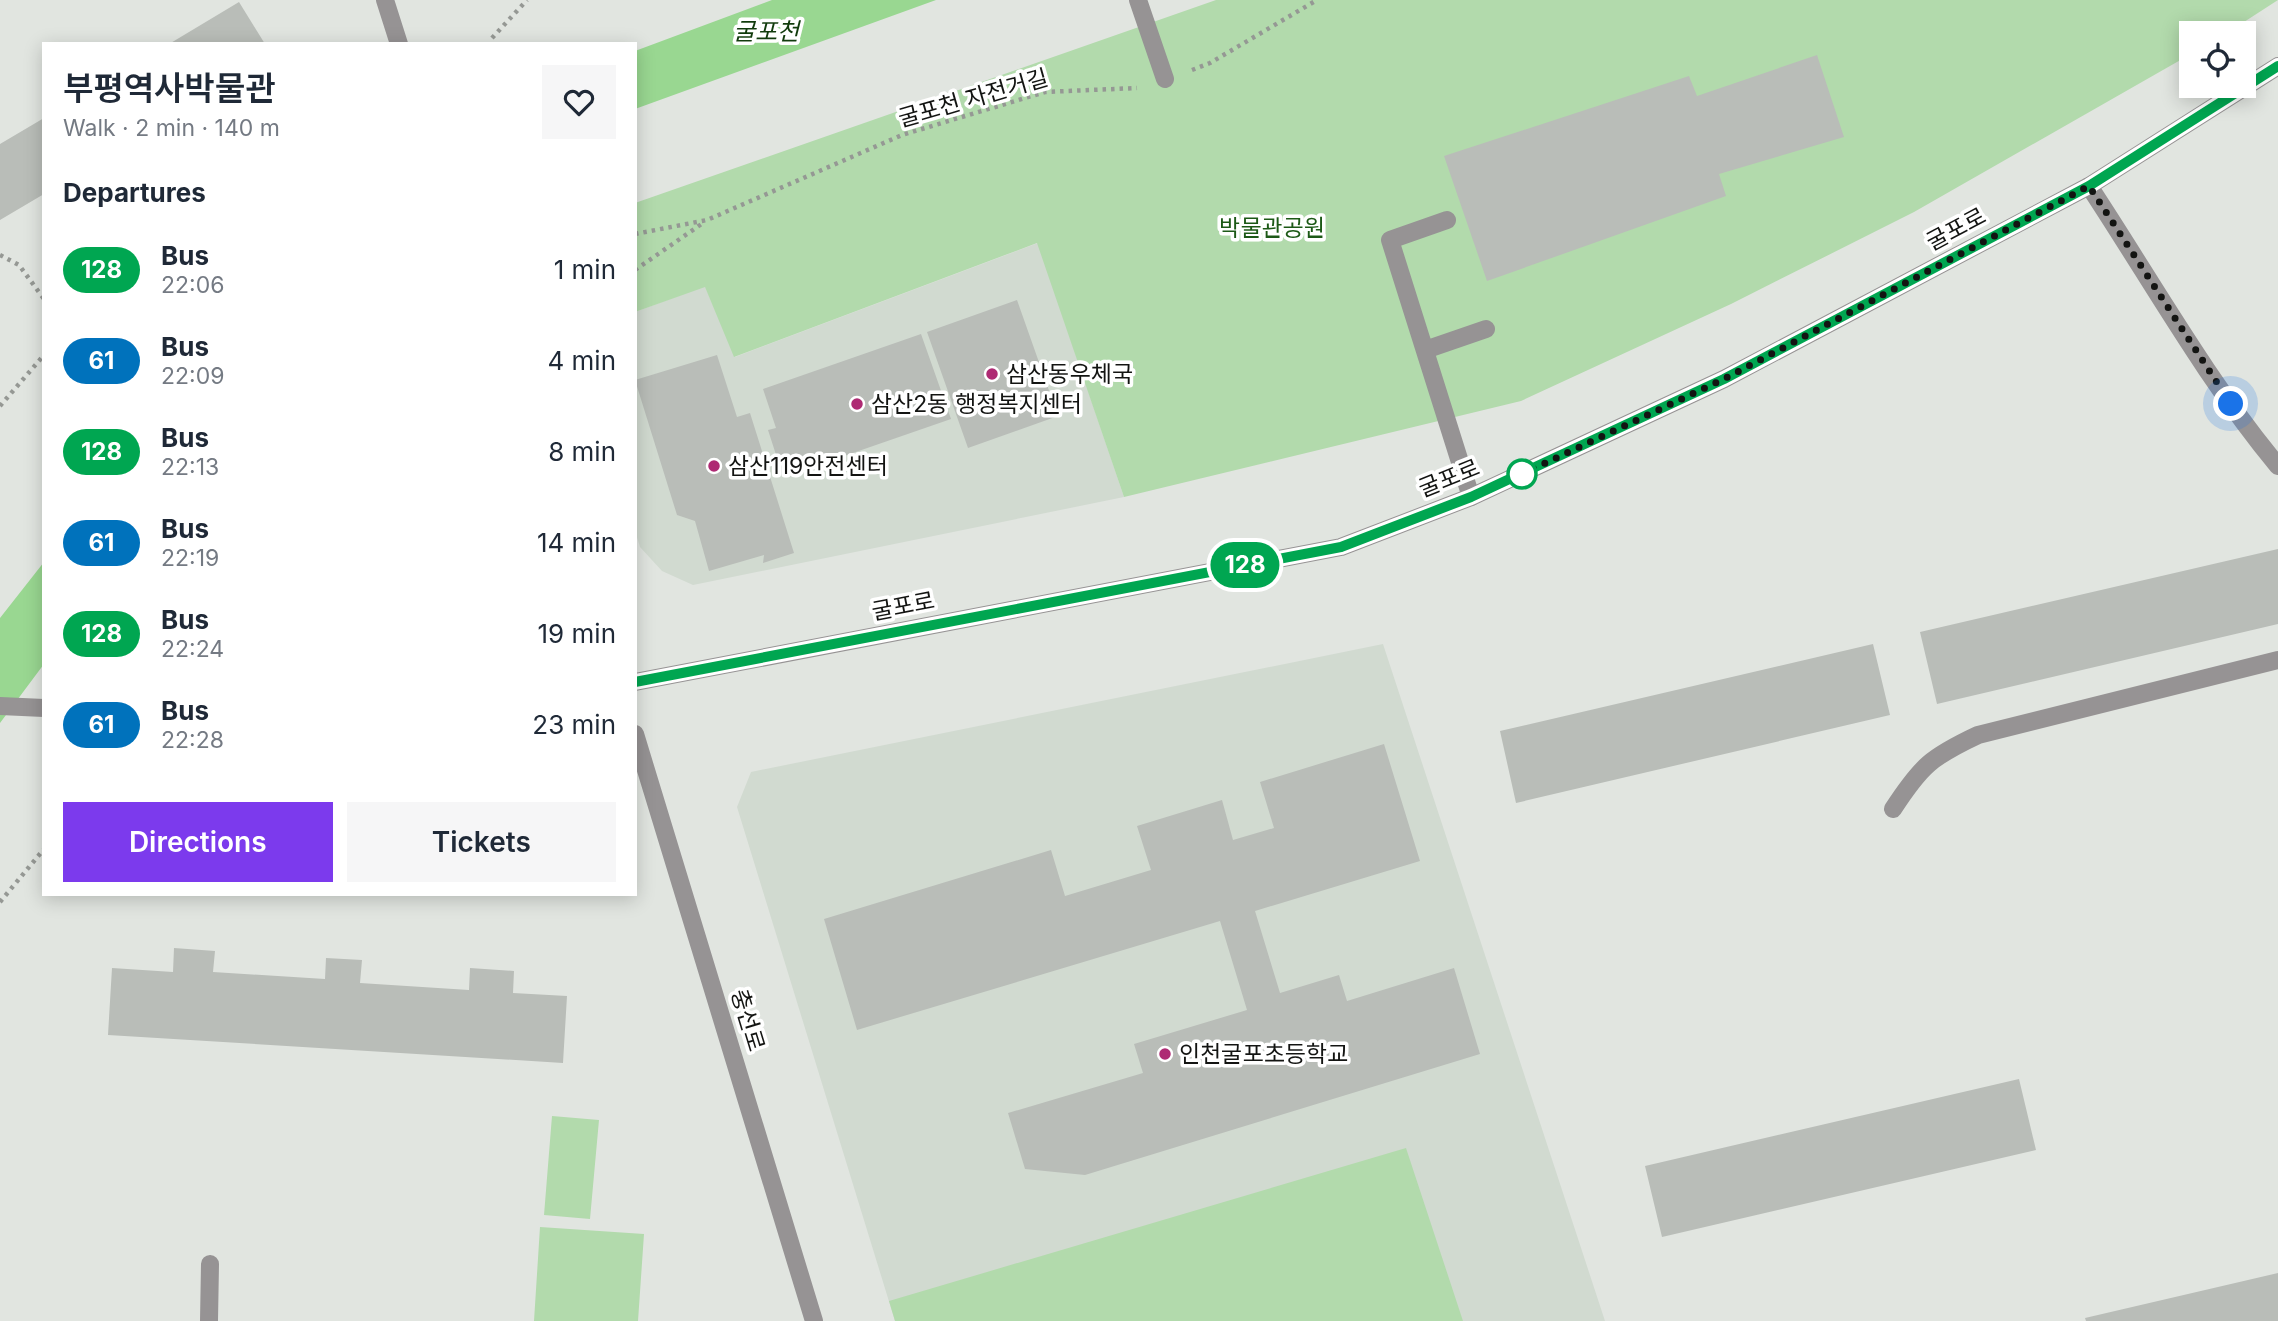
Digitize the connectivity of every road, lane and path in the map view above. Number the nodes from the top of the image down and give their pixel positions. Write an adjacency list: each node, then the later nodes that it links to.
1 (385, 0): 6 (street)
2 (527, 0): 5 (path)
3 (1138, 0): 8 (street)
4 (1317, 0): 8 (path, 굴포천 자전거길)
5 (492, 38)
6 (398, 42)
7 (2278, 66): 9 (street, 굴포로)
8 (1165, 79): 10 (path, 굴포천 자전거길)
9 (2089, 186): 20 (street); 21 (street, 굴포로)
10 (707, 220): 12 (path, 굴포천 자전거길); 14 (path)
11 (1447, 220): 17 (street)
12 (637, 234)
13 (0, 255): 15 (path)
14 (637, 270)
15 (42, 296)
16 (1486, 330): 17 (street)
17 (1425, 350): 21 (street)
18 (42, 357): 19 (path)
19 (0, 406)
20 (2278, 466)
21 (1471, 497): 23 (street, 굴포로)
22 (2278, 660): 27 (street)
23 (637, 682)
24 (0, 706): 25 (street)
25 (42, 708)
26 (637, 741): 32 (street, 충선로)
27 (1893, 810)
28 (42, 851): 29 (path)
29 (0, 902)
30 (210, 1264): 31 (street)
31 (208, 1321)
32 (814, 1321)

